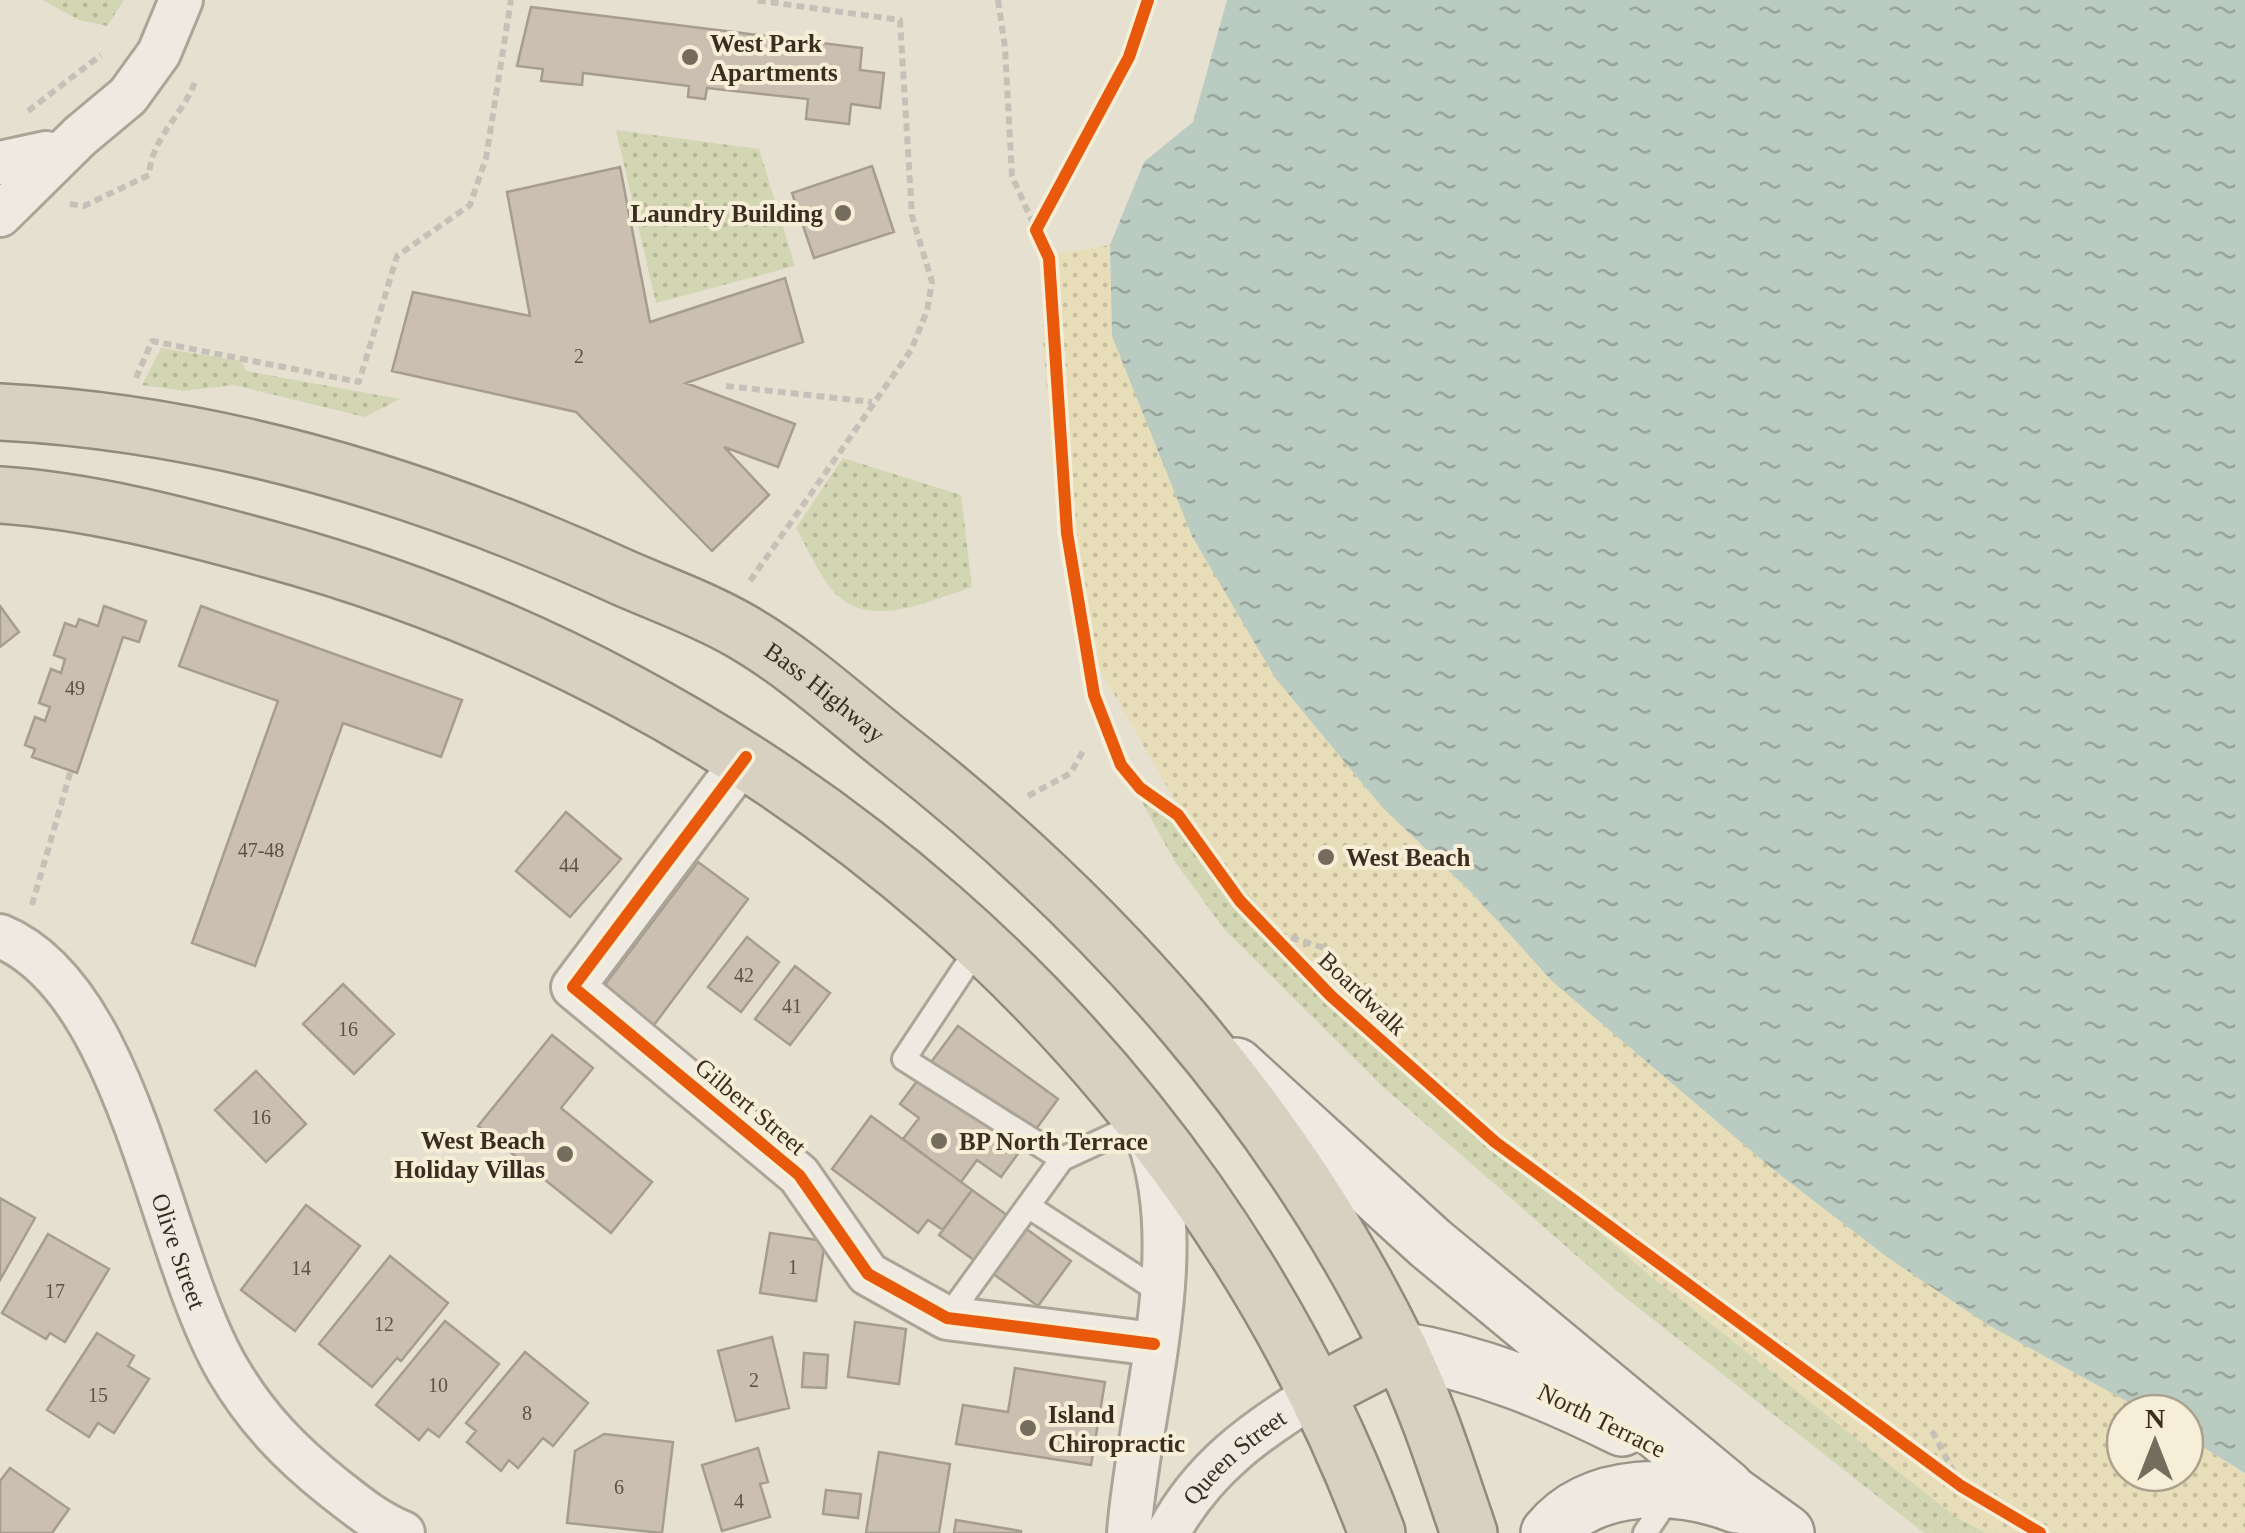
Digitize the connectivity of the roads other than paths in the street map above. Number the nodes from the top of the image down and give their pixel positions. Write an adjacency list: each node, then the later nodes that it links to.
1 (180, 0): 2 (street)
2 (63, 144): 3 (street); 4 (street); 5 (street)
3 (0, 163)
4 (0, 174)
5 (0, 216)
6 (1, 411): 11 (highway, Bass Highway)
7 (0, 495): 8 (highway)
8 (746, 758): 10 (highway); 16 (street, Gilbert Street)
9 (10, 940): 23 (street, Olive Street)
10 (982, 941): 12 (highway); 13 (lane)
11 (1172, 1008): 18 (highway, Bass Highway); 21 (street)
12 (1142, 1122): 13 (lane); 15 (street); 19 (highway)
13 (1062, 1159): 14 (lane)
14 (1028, 1206): 15 (lane); 16 (lane)
15 (1160, 1292): 17 (street)
16 (948, 1318): 17 (street, Gilbert Street)
17 (1154, 1344): 20 (street)
18 (1400, 1350): 19 (highway); 21 (street, North Terrace); 26 (highway, Bass Highway)
19 (1317, 1393): 22 (street, Queen Street); 25 (highway)
20 (1132, 1486): 22 (street); 24 (street)
21 (1719, 1512): 27 (street)
22 (1175, 1520)
23 (404, 1533)
24 (1129, 1533)
25 (1377, 1533)
26 (1469, 1533)
27 (1549, 1533)

